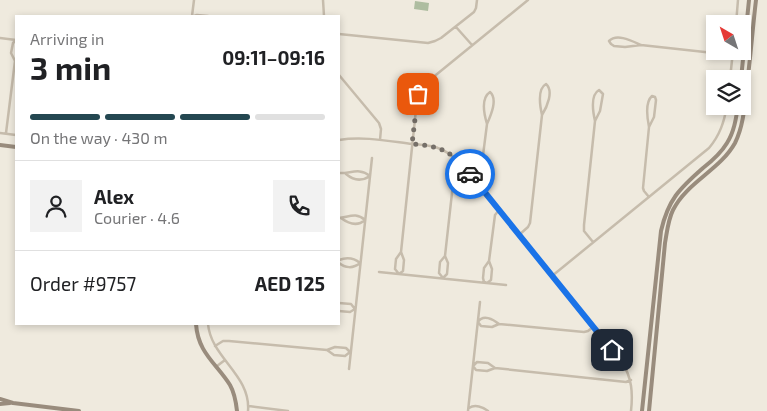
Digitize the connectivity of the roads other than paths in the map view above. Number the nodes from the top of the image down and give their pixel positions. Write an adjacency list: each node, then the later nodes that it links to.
1 (194, 0): 9 (street)
2 (323, 0): 10 (street)
3 (477, 0): 13 (street)
4 (528, 0): 18 (street)
5 (732, 0): 6 (street)
6 (738, 0): 11 (street)
7 (749, 0): 12 (main road)
8 (756, 0): 22 (main road)
9 (193, 15)
10 (324, 15)
11 (737, 15)
12 (747, 15)
13 (456, 27): 14 (street); 18 (street)
14 (340, 34)
15 (0, 38): 16 (street)
16 (15, 40)
17 (15, 41): 21 (street)
18 (472, 45): 36 (street)
19 (641, 45): 19 (street); 20 (street)
20 (706, 51)
21 (15, 60): 32 (street)
22 (747, 70)
23 (340, 75): 35 (street)
24 (542, 115): 24 (street); 49 (street)
25 (725, 115): 45 (street)
26 (736, 115): 92 (main road)
27 (742, 115): 93 (main road)
28 (596, 121): 28 (street); 50 (street)
29 (486, 124): 29 (street); 44 (street)
30 (649, 127): 30 (street); 45 (street)
31 (0, 133): 32 (street)
32 (6, 133): 33 (street)
33 (15, 135)
34 (340, 140): 35 (street)
35 (380, 140): 36 (street)
36 (412, 144): 40 (street); 51 (street)
37 (0, 146): 38 (main road)
38 (15, 148)
39 (372, 158): 43 (street)
40 (463, 166): 44 (street); 52 (street)
41 (340, 173): 42 (street)
42 (346, 174): 43 (street); 43 (street)
43 (370, 176): 48 (street)
44 (474, 179): 46 (street)
45 (649, 197): 50 (street)
46 (499, 210): 49 (street); 54 (street)
47 (340, 218): 48 (street); 48 (street)
48 (365, 220): 56 (street)
49 (519, 235): 59 (street)
50 (593, 243): 59 (street)
51 (401, 252): 58 (street); 58 (street)
52 (445, 256): 60 (street); 60 (street)
53 (340, 260): 56 (street)
54 (489, 261): 61 (street); 61 (street)
55 (340, 262): 56 (street)
56 (360, 263): 65 (street)
57 (379, 272): 58 (street)
58 (398, 274): 60 (street)
59 (552, 276): 71 (street)
60 (443, 278): 61 (street)
61 (487, 283): 62 (street)
62 (506, 285)
63 (480, 302): 67 (street)
64 (340, 304): 65 (street)
65 (355, 308): 66 (street); 74 (street)
66 (340, 311)
67 (478, 322): 68 (street); 68 (street); 76 (street)
68 (499, 324): 71 (street)
69 (196, 325): 77 (main road)
70 (208, 325): 72 (street)
71 (593, 327): 80 (street)
72 (215, 346): 73 (street); 75 (street)
73 (327, 350): 74 (street); 74 (street)
74 (350, 352): 79 (street)
75 (225, 360): 77 (street); 84 (street)
76 (473, 366): 78 (street); 78 (street); 89 (street)
77 (216, 367): 86 (main road)
78 (495, 368): 80 (street)
79 (349, 369)
80 (631, 380): 91 (street)
81 (0, 399): 82 (main road)
82 (13, 403): 83 (main road); 85 (main road)
83 (0, 404)
84 (248, 406): 87 (street); 88 (street)
85 (80, 411)
86 (237, 411)
87 (248, 411)
88 (288, 411)
89 (468, 411): 90 (street)
90 (488, 411)
91 (631, 411)
92 (642, 411)
93 (649, 411)

